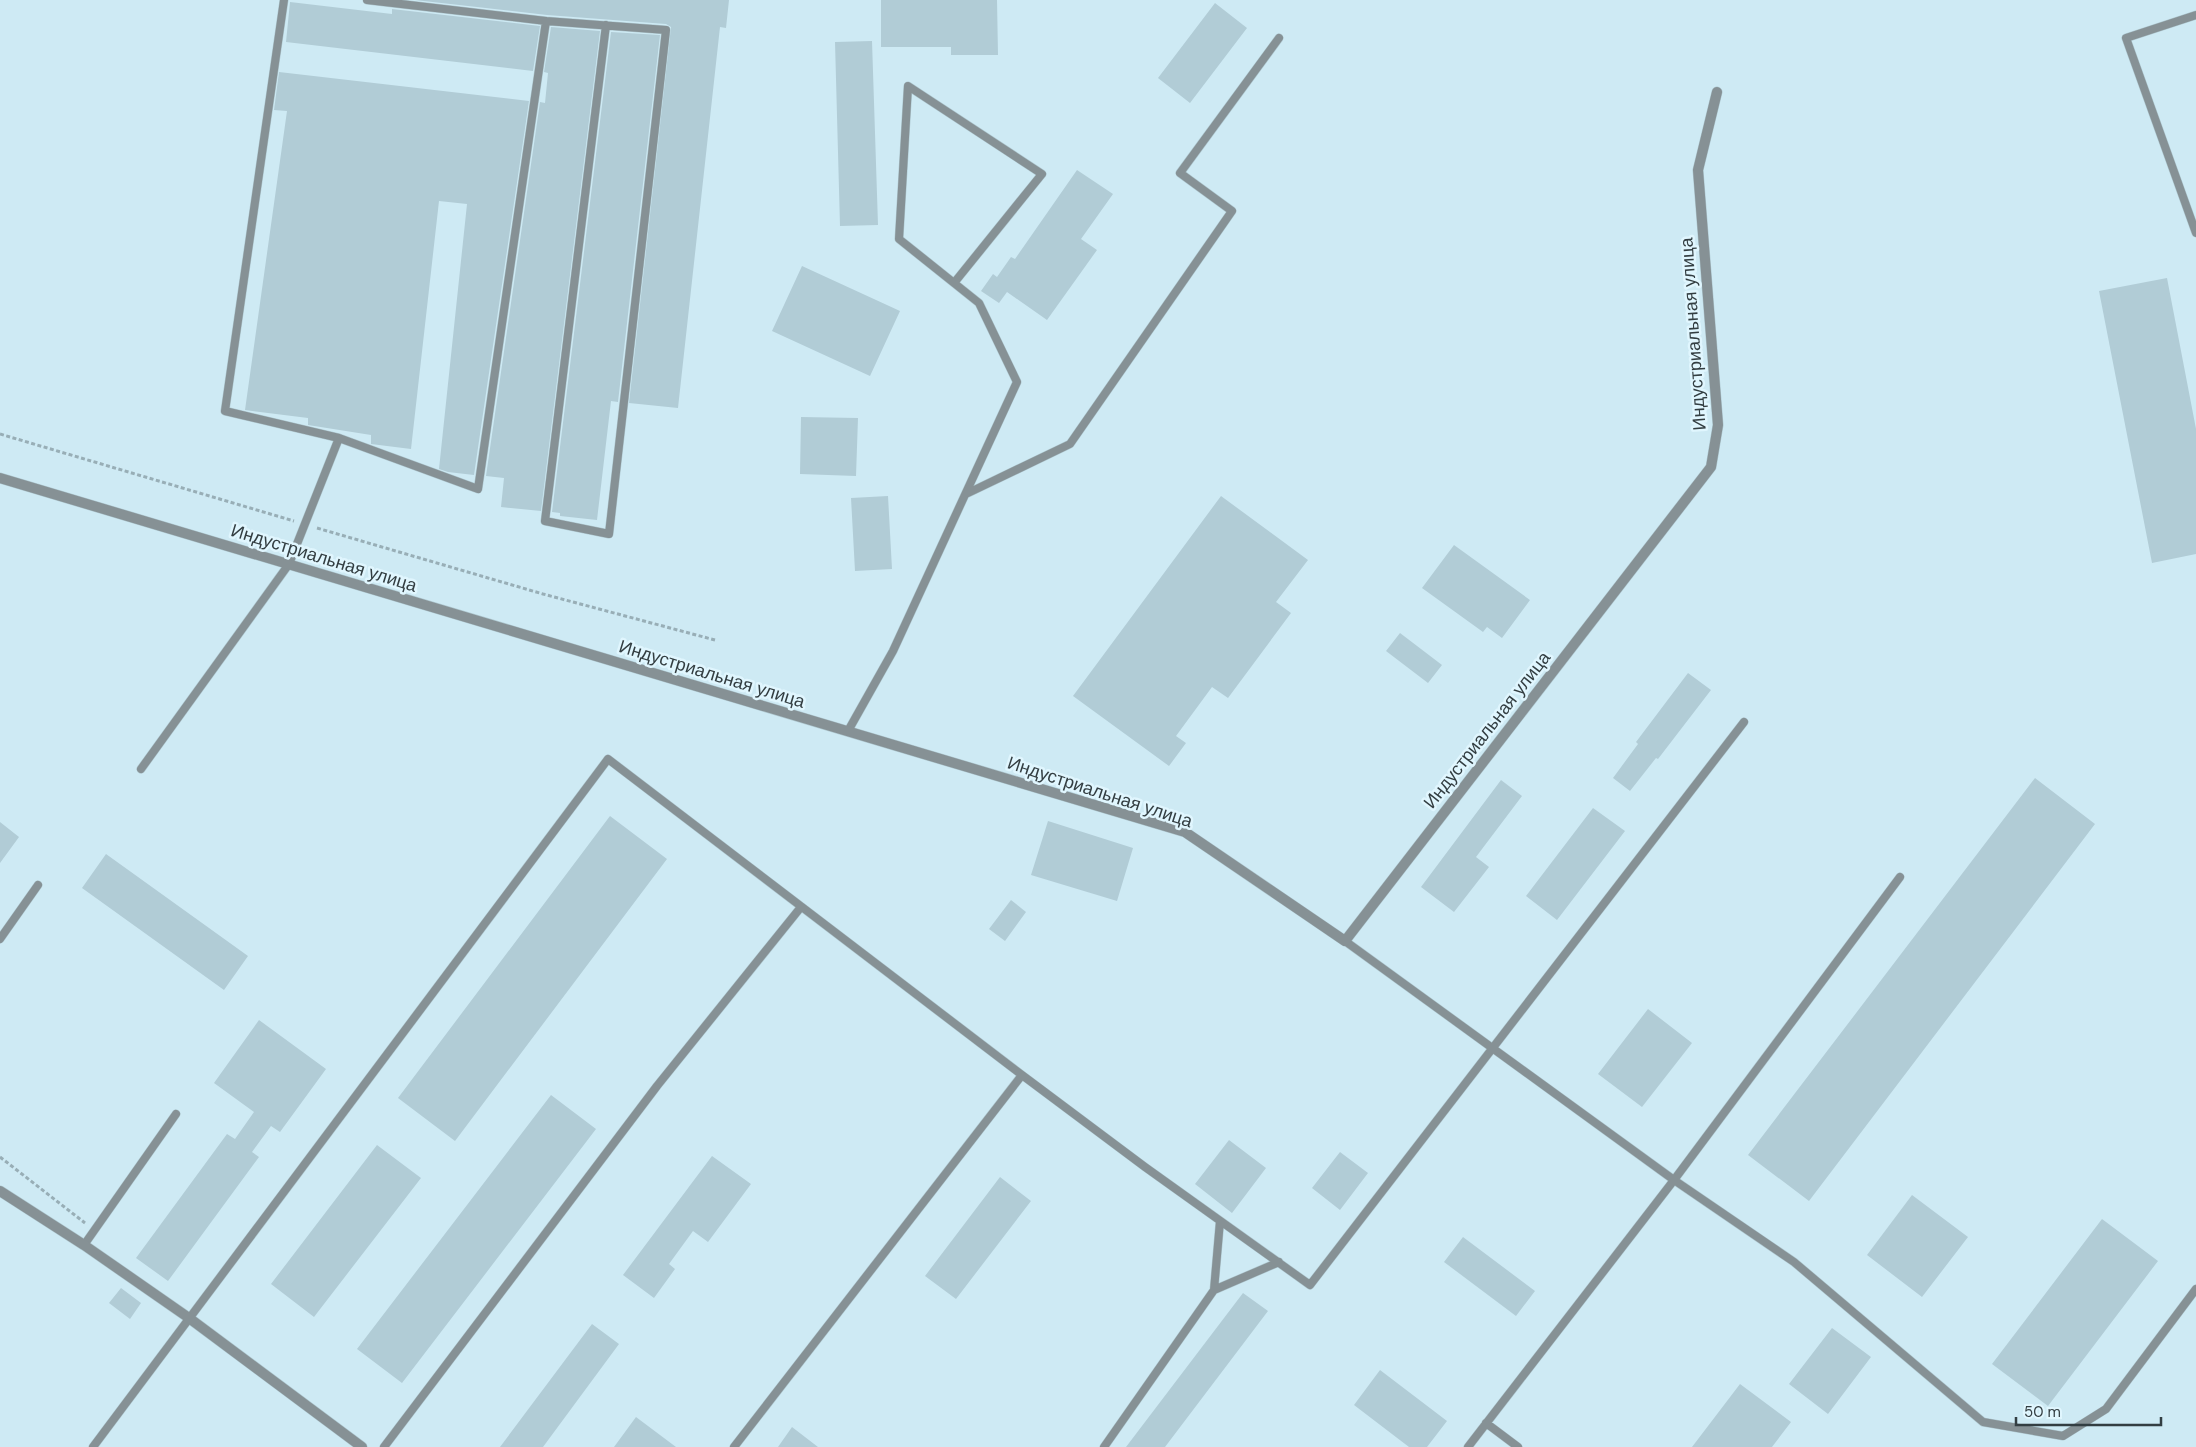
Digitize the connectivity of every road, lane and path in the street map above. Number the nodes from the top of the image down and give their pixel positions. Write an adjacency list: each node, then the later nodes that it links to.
1 (284, 0): 11 (lane)
2 (367, 0): 4 (lane)
3 (2196, 15): 8 (lane)
4 (546, 21): 5 (lane); 11 (lane)
5 (606, 25): 5 (lane)
6 (1280, 38): 13 (lane)
7 (1717, 92): 24 (street, Индустриальная улица)
8 (2196, 233)
9 (954, 284): 9 (lane); 13 (lane)
10 (0, 434): 14 (path)
11 (339, 438): 14 (lane)
12 (0, 478): 15 (street, Индустриальная улица)
13 (966, 494): 18 (lane)
14 (305, 524): 15 (lane); 16 (path)
15 (289, 564): 18 (street, Индустриальная улица); 19 (lane)
16 (715, 640)
17 (1744, 722): 25 (lane)
18 (848, 732): 24 (street, Индустриальная улица)
19 (140, 769)
20 (1900, 877): 29 (lane)
21 (38, 885): 23 (lane)
22 (800, 907): 26 (lane); 37 (lane); 41 (lane)
23 (0, 939)
24 (1345, 941): 25 (lane)
25 (1492, 1046): 29 (lane); 34 (lane)
26 (1022, 1075): 31 (lane); 42 (lane)
27 (176, 1114): 32 (lane)
28 (0, 1157): 32 (path)
29 (1674, 1180): 35 (lane); 38 (lane)
30 (0, 1191): 33 (street)
31 (1220, 1221): 34 (lane); 36 (lane)
32 (93, 1230): 33 (lane)
33 (84, 1245): 37 (street)
34 (1279, 1262): 36 (lane)
35 (2196, 1288)
36 (1214, 1290): 43 (lane)
37 (189, 1318): 39 (lane); 40 (street)
38 (1486, 1423): 44 (lane); 45 (lane)
39 (93, 1447)
40 (362, 1447)
41 (384, 1447)
42 (734, 1447)
43 (1104, 1447)
44 (1468, 1447)
45 (1518, 1447)

